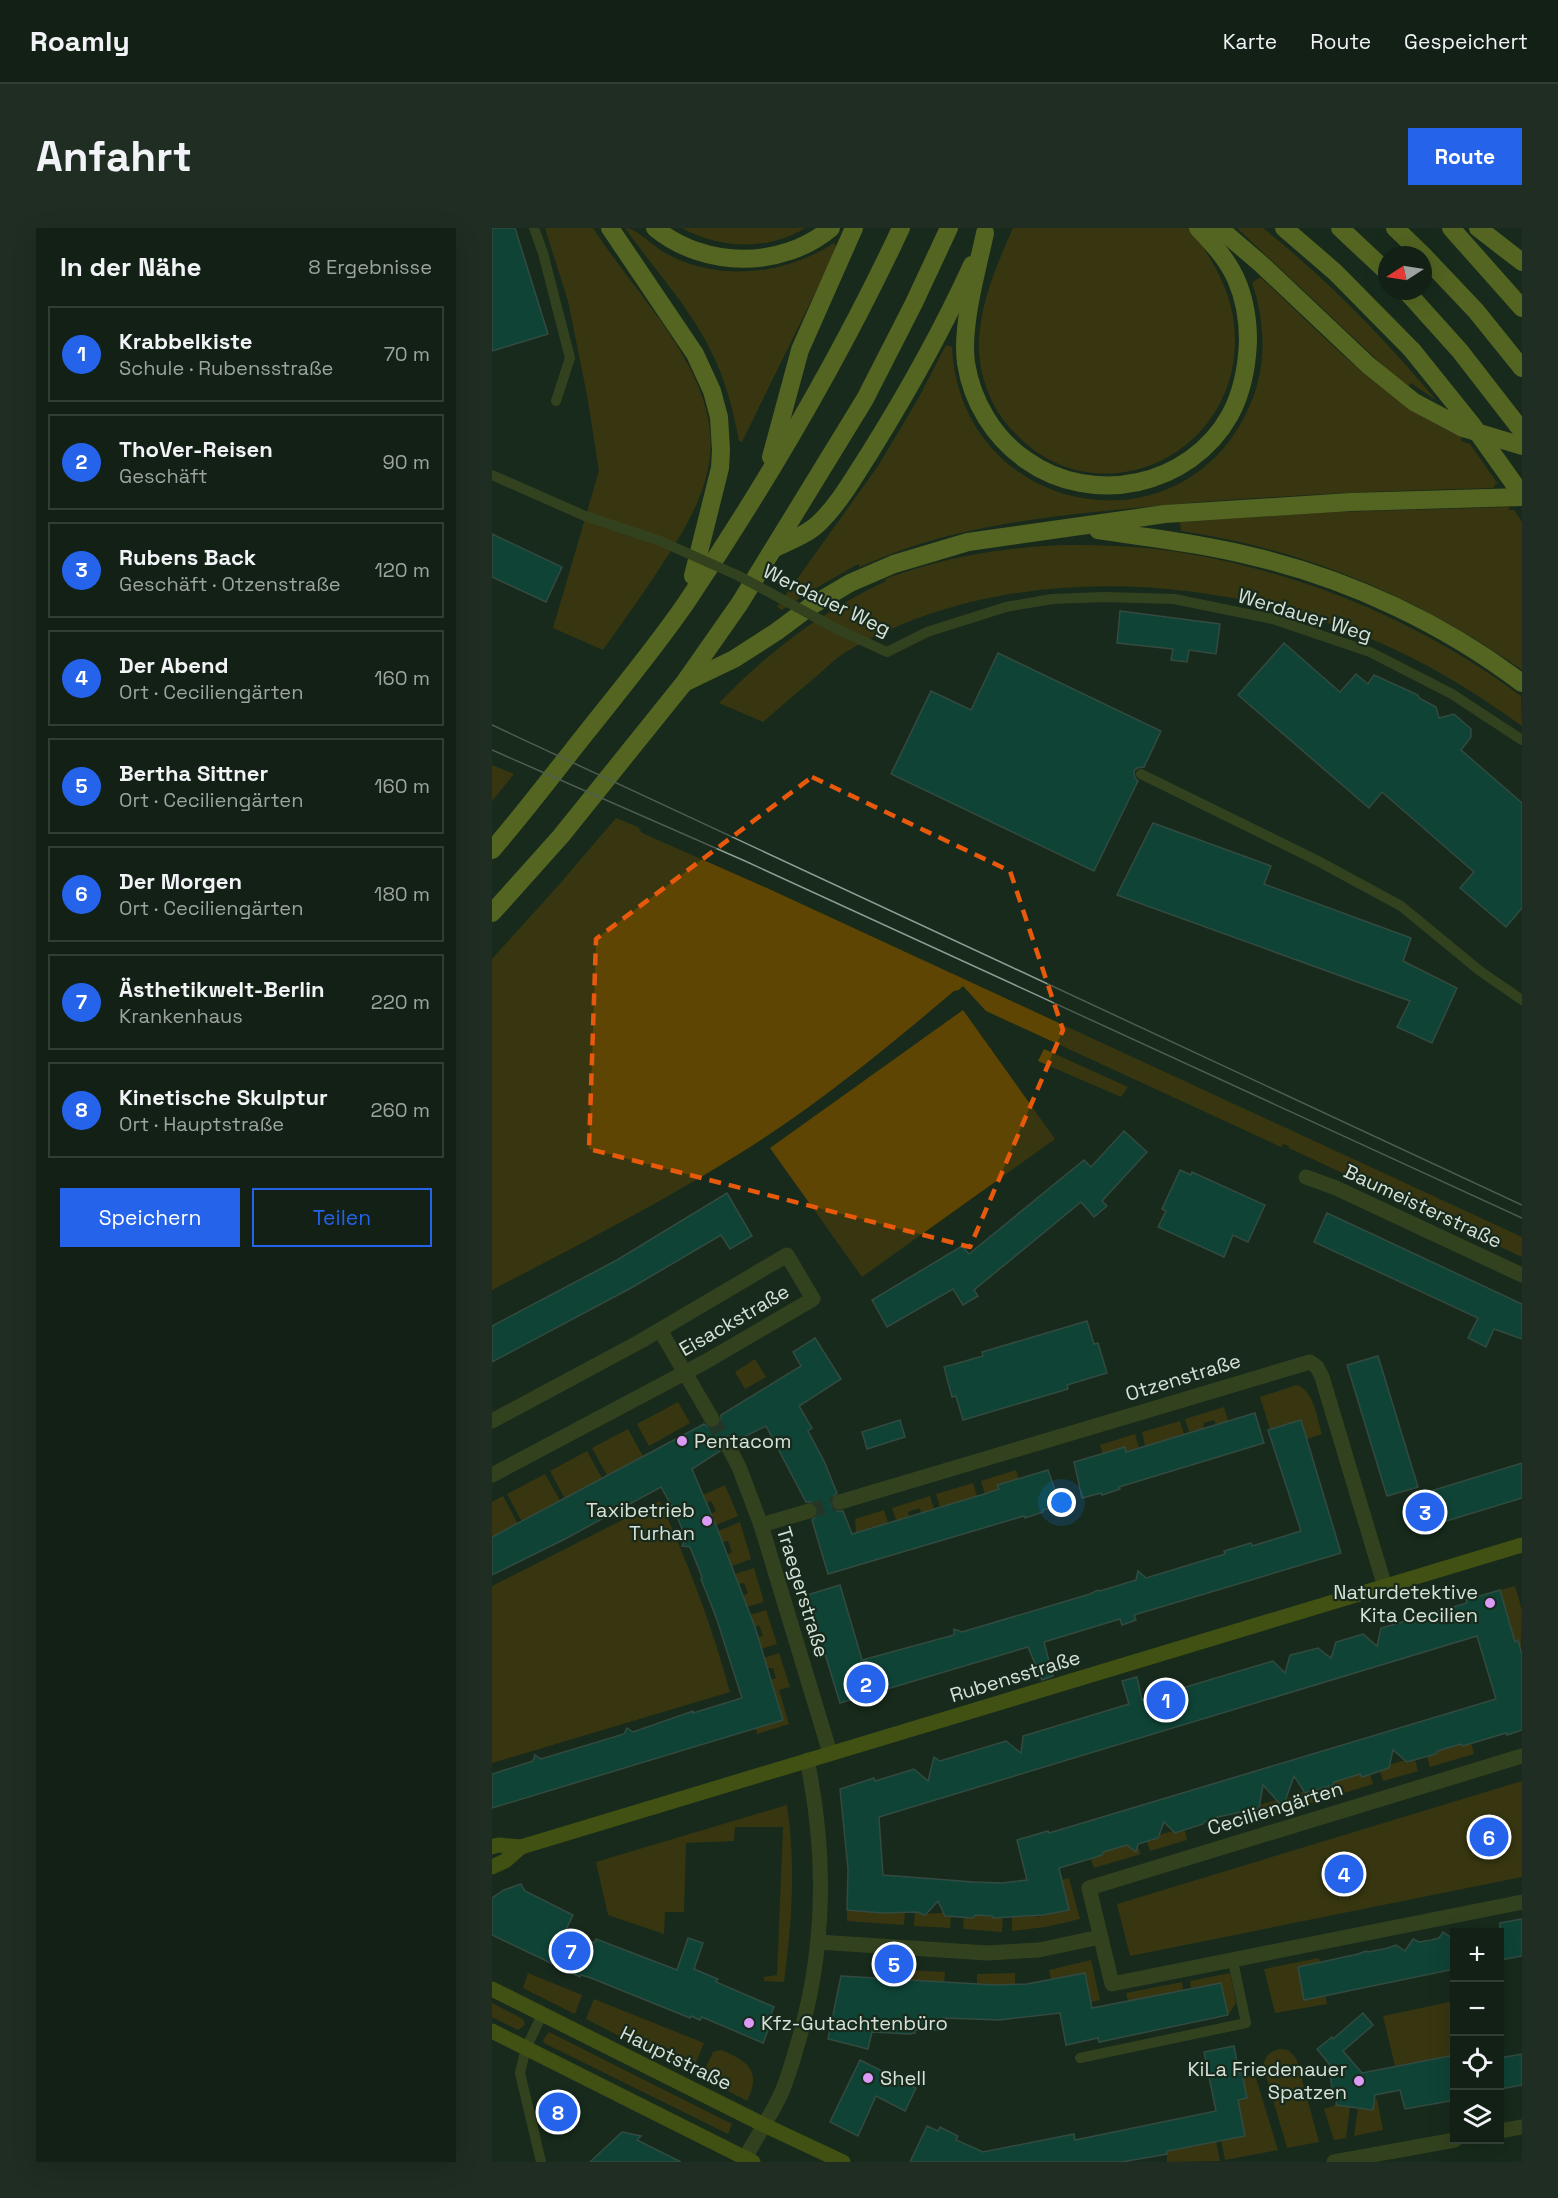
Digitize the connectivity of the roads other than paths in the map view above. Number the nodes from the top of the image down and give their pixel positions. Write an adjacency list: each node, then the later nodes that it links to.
1 (534, 228): 23 (lane)
2 (610, 228): 31 (highway)
3 (655, 228): 4 (highway)
4 (831, 228)
5 (854, 228): 27 (highway)
6 (901, 228): 27 (highway)
7 (949, 228): 30 (highway)
8 (1198, 228): 15 (highway)
9 (1219, 228): 25 (highway)
10 (1284, 228): 28 (highway, bridge)
11 (1340, 228): 18 (highway)
12 (1395, 228): 16 (highway)
13 (1451, 228): 21 (highway)
14 (1478, 228): 17 (highway)
15 (986, 231): 30 (highway)
16 (1414, 246)
17 (1522, 262)
18 (1378, 264)
19 (1432, 265): 22 (highway)
20 (1414, 300): 24 (highway)
21 (1522, 308)
22 (1516, 360)
23 (556, 401)
24 (1522, 431)
25 (1522, 446)
26 (492, 475): 34 (lane, Werdauer Weg, bridge)
27 (765, 480): 31 (highway)
28 (1522, 496): 29 (highway)
29 (1081, 528): 32 (highway); 33 (highway)
30 (775, 548): 32 (highway)
31 (686, 603): 36 (highway)
32 (684, 683): 37 (highway)
33 (1522, 683)
34 (1522, 740)
35 (1141, 774): 38 (lane)
36 (492, 850)
37 (492, 913)
38 (1522, 1000)
39 (1306, 1177): 40 (street, Baumeisterstraße)
40 (1522, 1275)
41 (660, 1330): 42 (street); 42 (street, Eisackstraße); 44 (street, Eisackstraße)
42 (685, 1372): 43 (street); 46 (street, Eisackstraße)
43 (712, 1419)
44 (492, 1421)
45 (728, 1446): 49 (street, Traegerstraße)
46 (492, 1475)
47 (840, 1502): 51 (street, Otzenstraße)
48 (809, 1511): 49 (street)
49 (761, 1525): 52 (street, Traegerstraße)
50 (1522, 1545): 51 (street, Rubensstraße)
51 (1385, 1587): 52 (street, Rubensstraße)
52 (830, 1753): 54 (street, Rubensstraße)
53 (1522, 1756): 59 (street, Ceciliengärten)
54 (807, 1760): 56 (street, Rubensstraße); 60 (street)
55 (492, 1847): 56 (street, Rubensstraße)
56 (521, 1847): 57 (street, Rubensstraße)
57 (492, 1867)
58 (1522, 1902): 61 (street, Ceciliengärten)
59 (1100, 1937): 60 (street); 61 (street, Ceciliengärten)
60 (818, 1942): 67 (street)
61 (1233, 1961): 66 (lane)
62 (492, 1989): 63 (street, Hauptstraße)
63 (542, 2015): 65 (lane); 67 (street, Hauptstraße)
64 (492, 2031): 65 (street)
65 (526, 2048): 71 (street); 72 (lane)
66 (1080, 2058)
67 (764, 2125): 71 (street); 73 (street, Hauptstraße)
68 (1522, 2127): 69 (street)
69 (1504, 2130)
70 (1450, 2140): 74 (street)
71 (747, 2161)
72 (541, 2162)
73 (843, 2162)
74 (1334, 2162)

